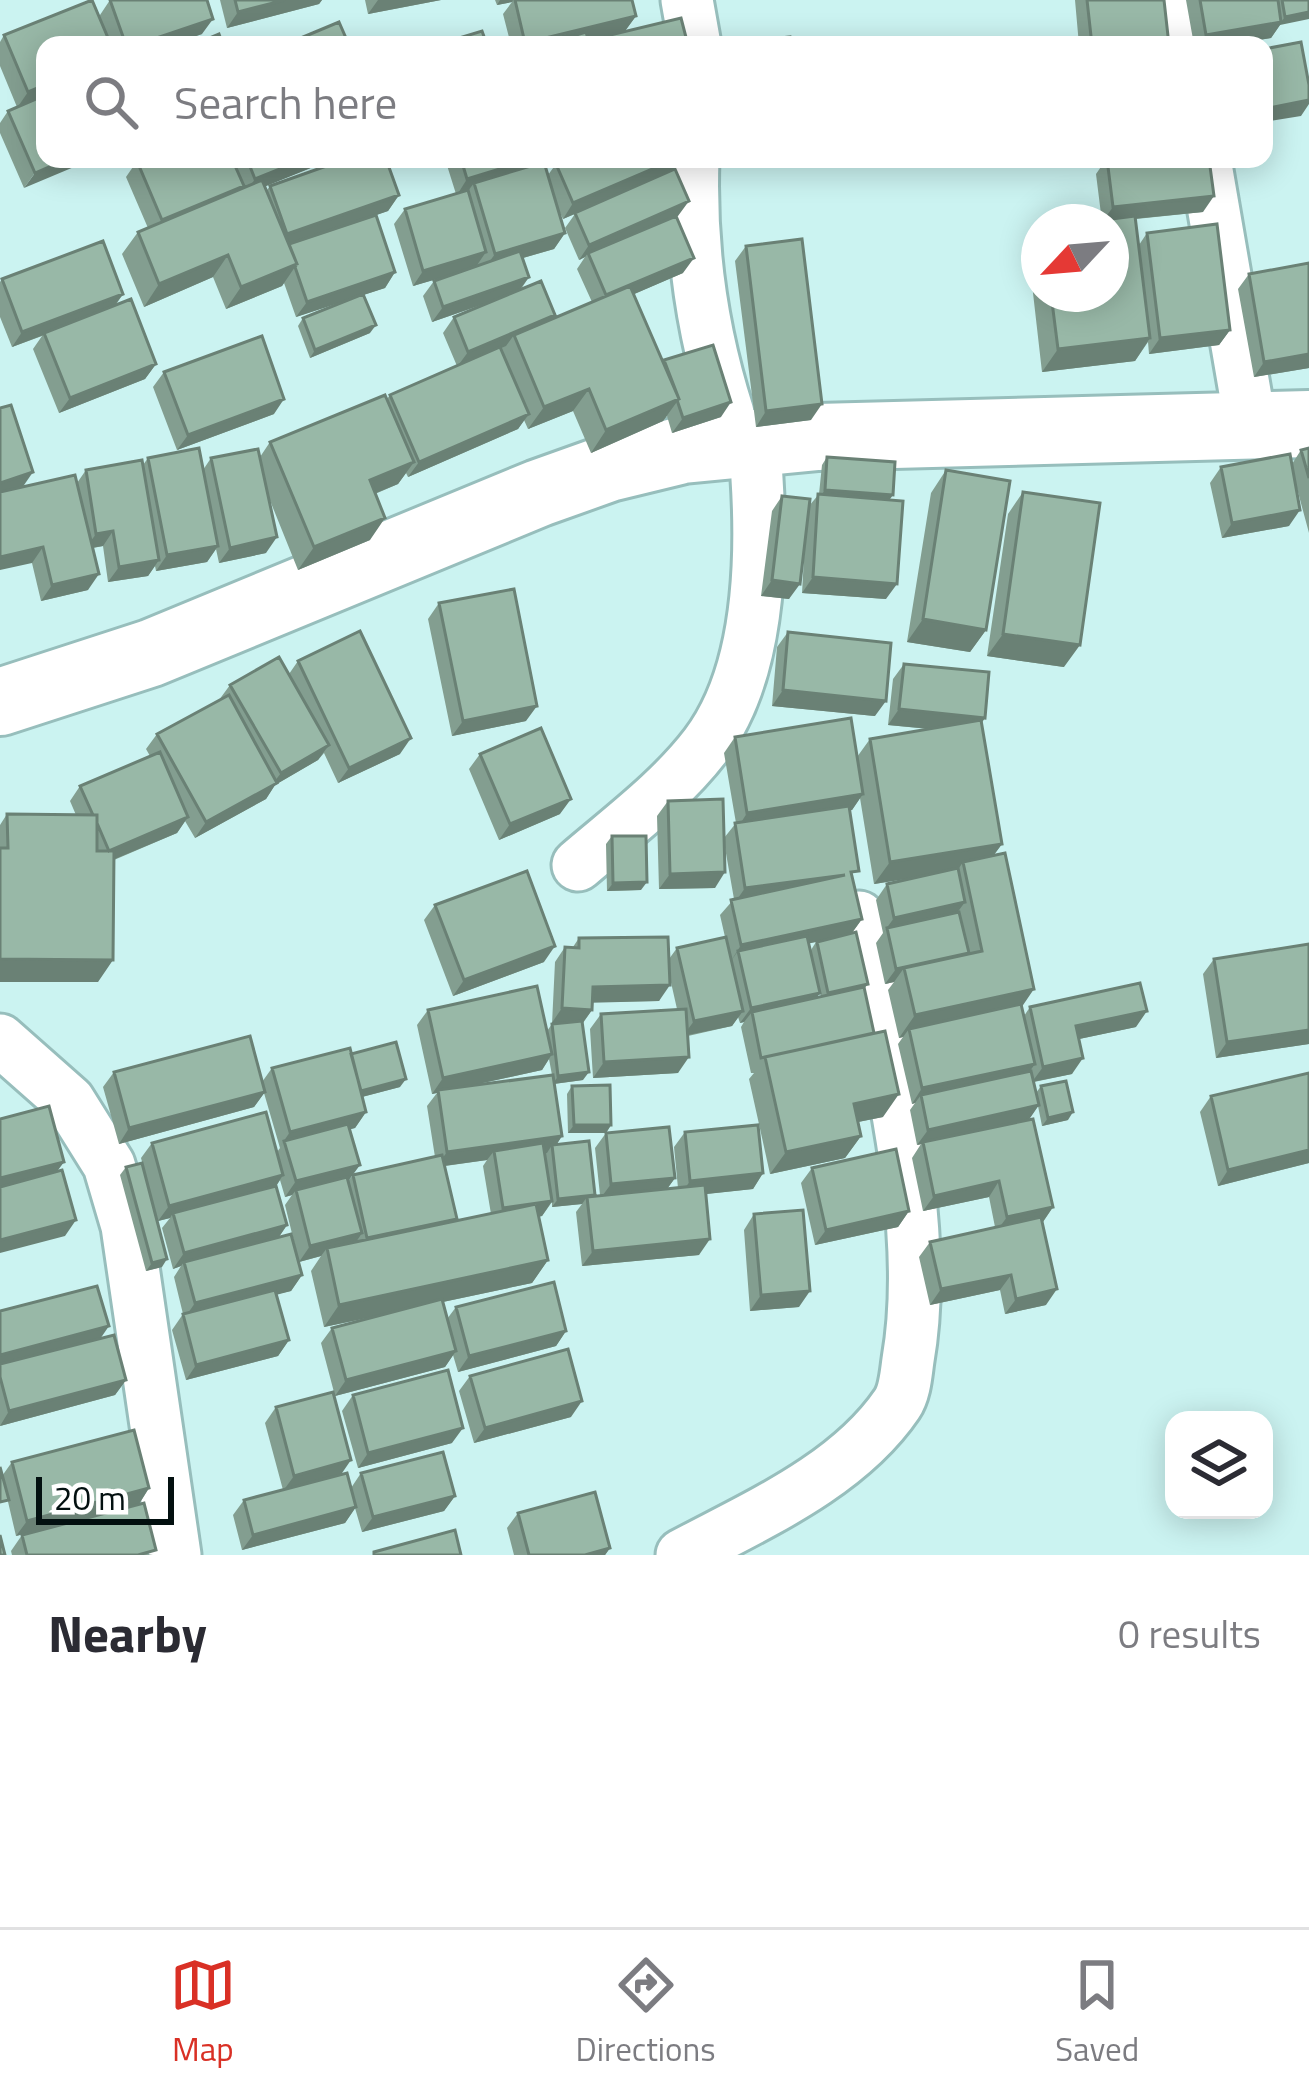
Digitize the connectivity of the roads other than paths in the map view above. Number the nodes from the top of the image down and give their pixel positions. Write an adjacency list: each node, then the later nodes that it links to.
1 (687, 0): 3 (street)
2 (1170, 0): 4 (street)
3 (693, 36)
4 (1179, 36)
5 (693, 168): 8 (street)
6 (1207, 168): 7 (street)
7 (1280, 425): 8 (street)
8 (746, 442): 9 (street); 10 (street)
9 (0, 702)
10 (578, 865)
11 (859, 917): 14 (street)
12 (0, 1040): 13 (street)
13 (175, 1555)
14 (682, 1555)

